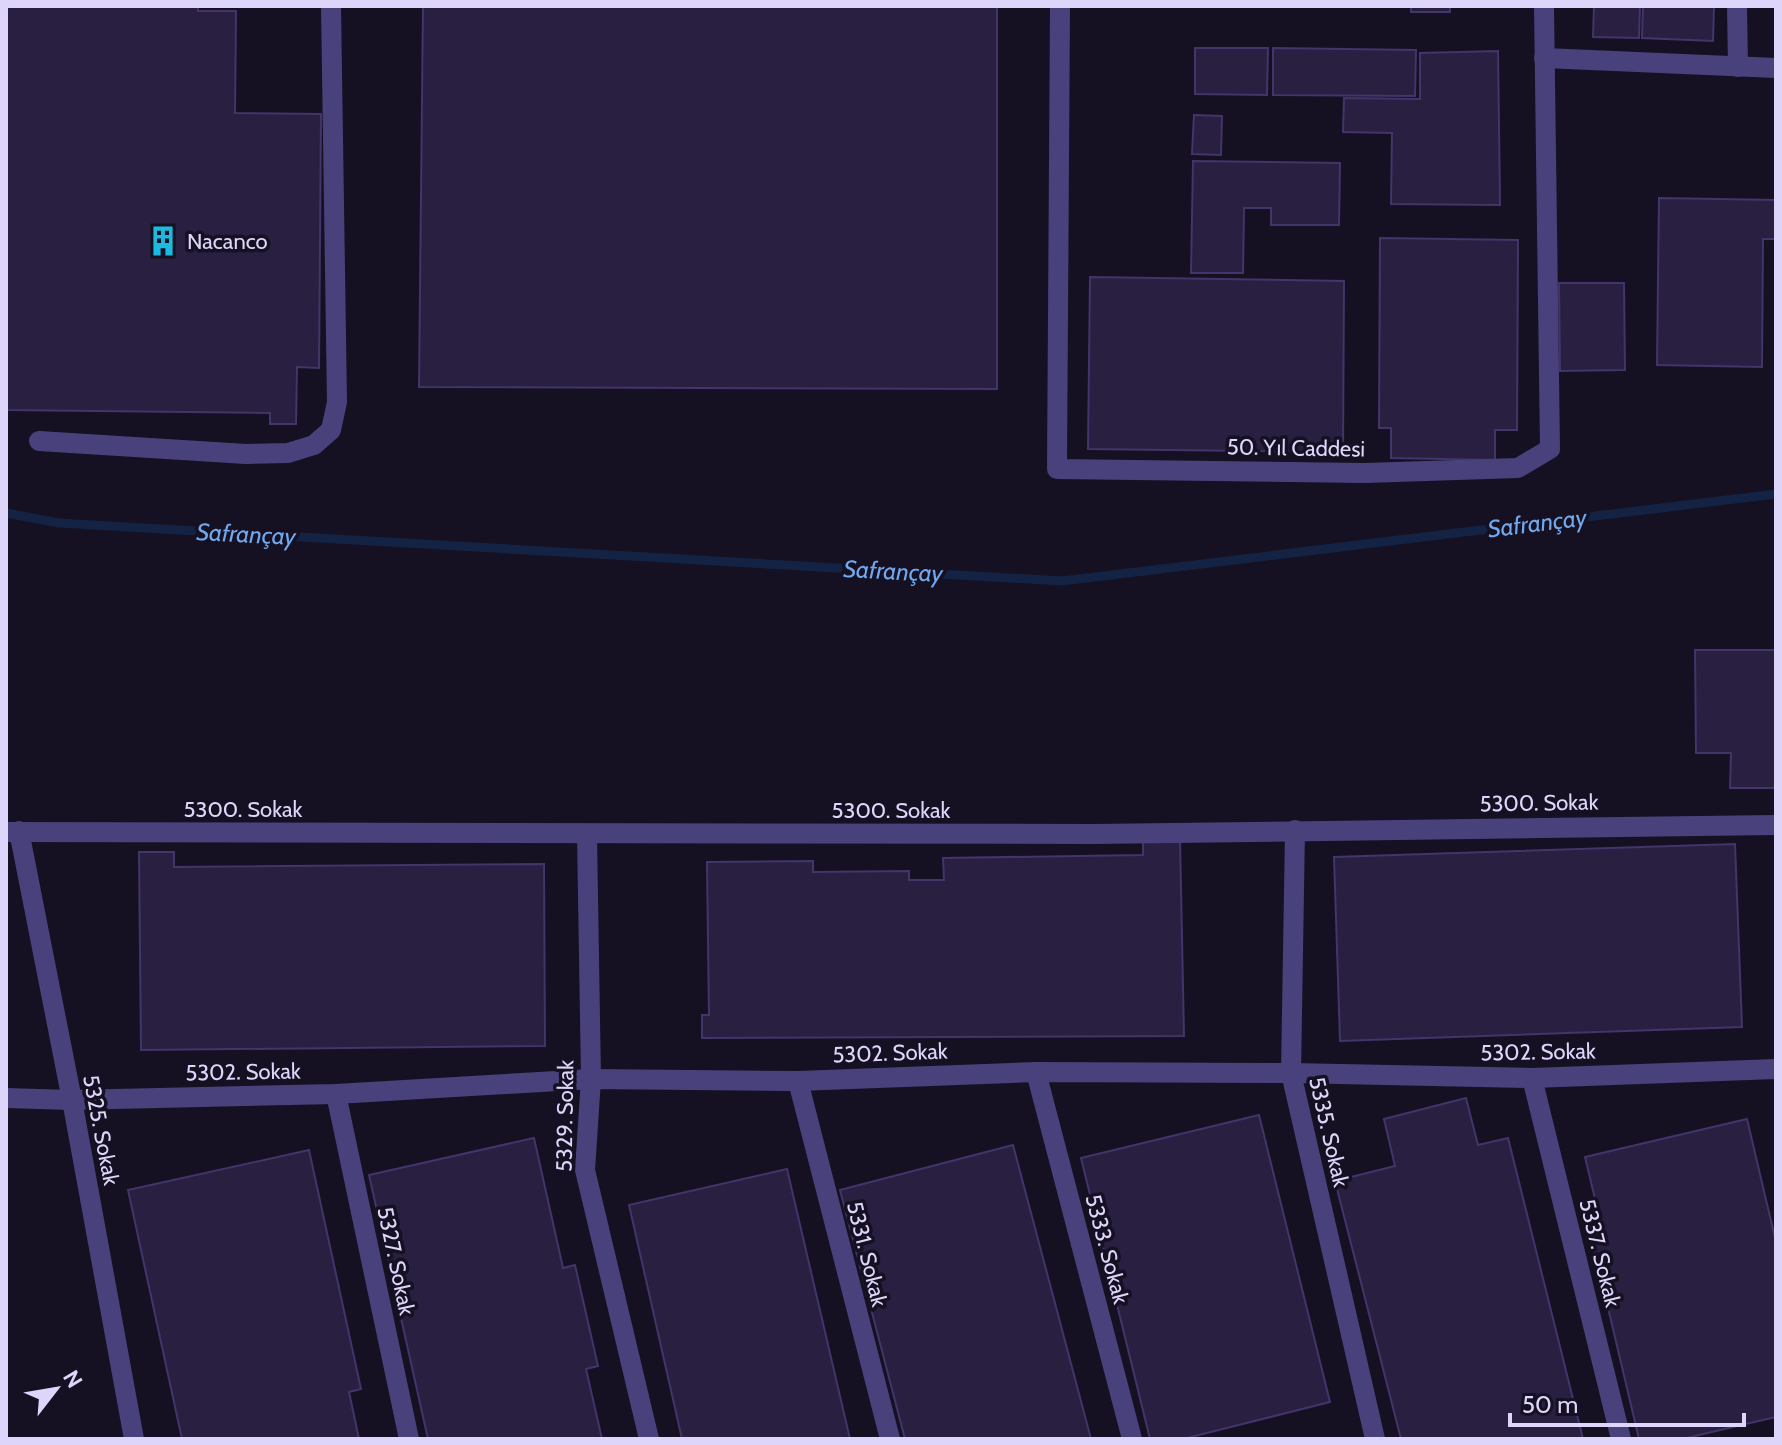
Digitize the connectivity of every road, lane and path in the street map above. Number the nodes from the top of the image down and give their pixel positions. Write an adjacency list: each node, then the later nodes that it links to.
1 (331, 6): 8 (street)
2 (1060, 6): 5 (street, 50. Yıl Caddesi)
3 (1544, 6): 5 (street, 50. Yıl Caddesi)
4 (1737, 6): 6 (street)
5 (1544, 58): 6 (street)
6 (1738, 67): 7 (street)
7 (1776, 68)
8 (39, 441)
9 (1776, 825): 10 (street, 5300. Sokak)
10 (1295, 830): 12 (street, 5300. Sokak); 15 (street, 5335. Sokak)
11 (12, 832): 12 (street, 5300. Sokak); 21 (street, 5325. Sokak)
12 (587, 835): 17 (street, 5329. Sokak)
13 (1776, 1069): 16 (street, 5302. Sokak)
14 (1036, 1072): 15 (street, 5302. Sokak); 18 (street, 5302. Sokak); 26 (street, 5333. Sokak)
15 (1291, 1073): 16 (street, 5302. Sokak); 27 (street, 5335. Sokak)
16 (1532, 1078): 28 (street, 5337. Sokak)
17 (591, 1079): 18 (street, 5302. Sokak); 19 (street, 5302. Sokak); 24 (street, 5329. Sokak)
18 (798, 1081): 25 (street, 5331. Sokak)
19 (336, 1094): 21 (street, 5302. Sokak); 23 (street, 5327. Sokak)
20 (6, 1098): 21 (street, 5302. Sokak)
21 (72, 1100): 22 (street, 5325. Sokak)
22 (134, 1439)
23 (409, 1439)
24 (649, 1439)
25 (890, 1439)
26 (1132, 1439)
27 (1375, 1439)
28 (1621, 1439)

